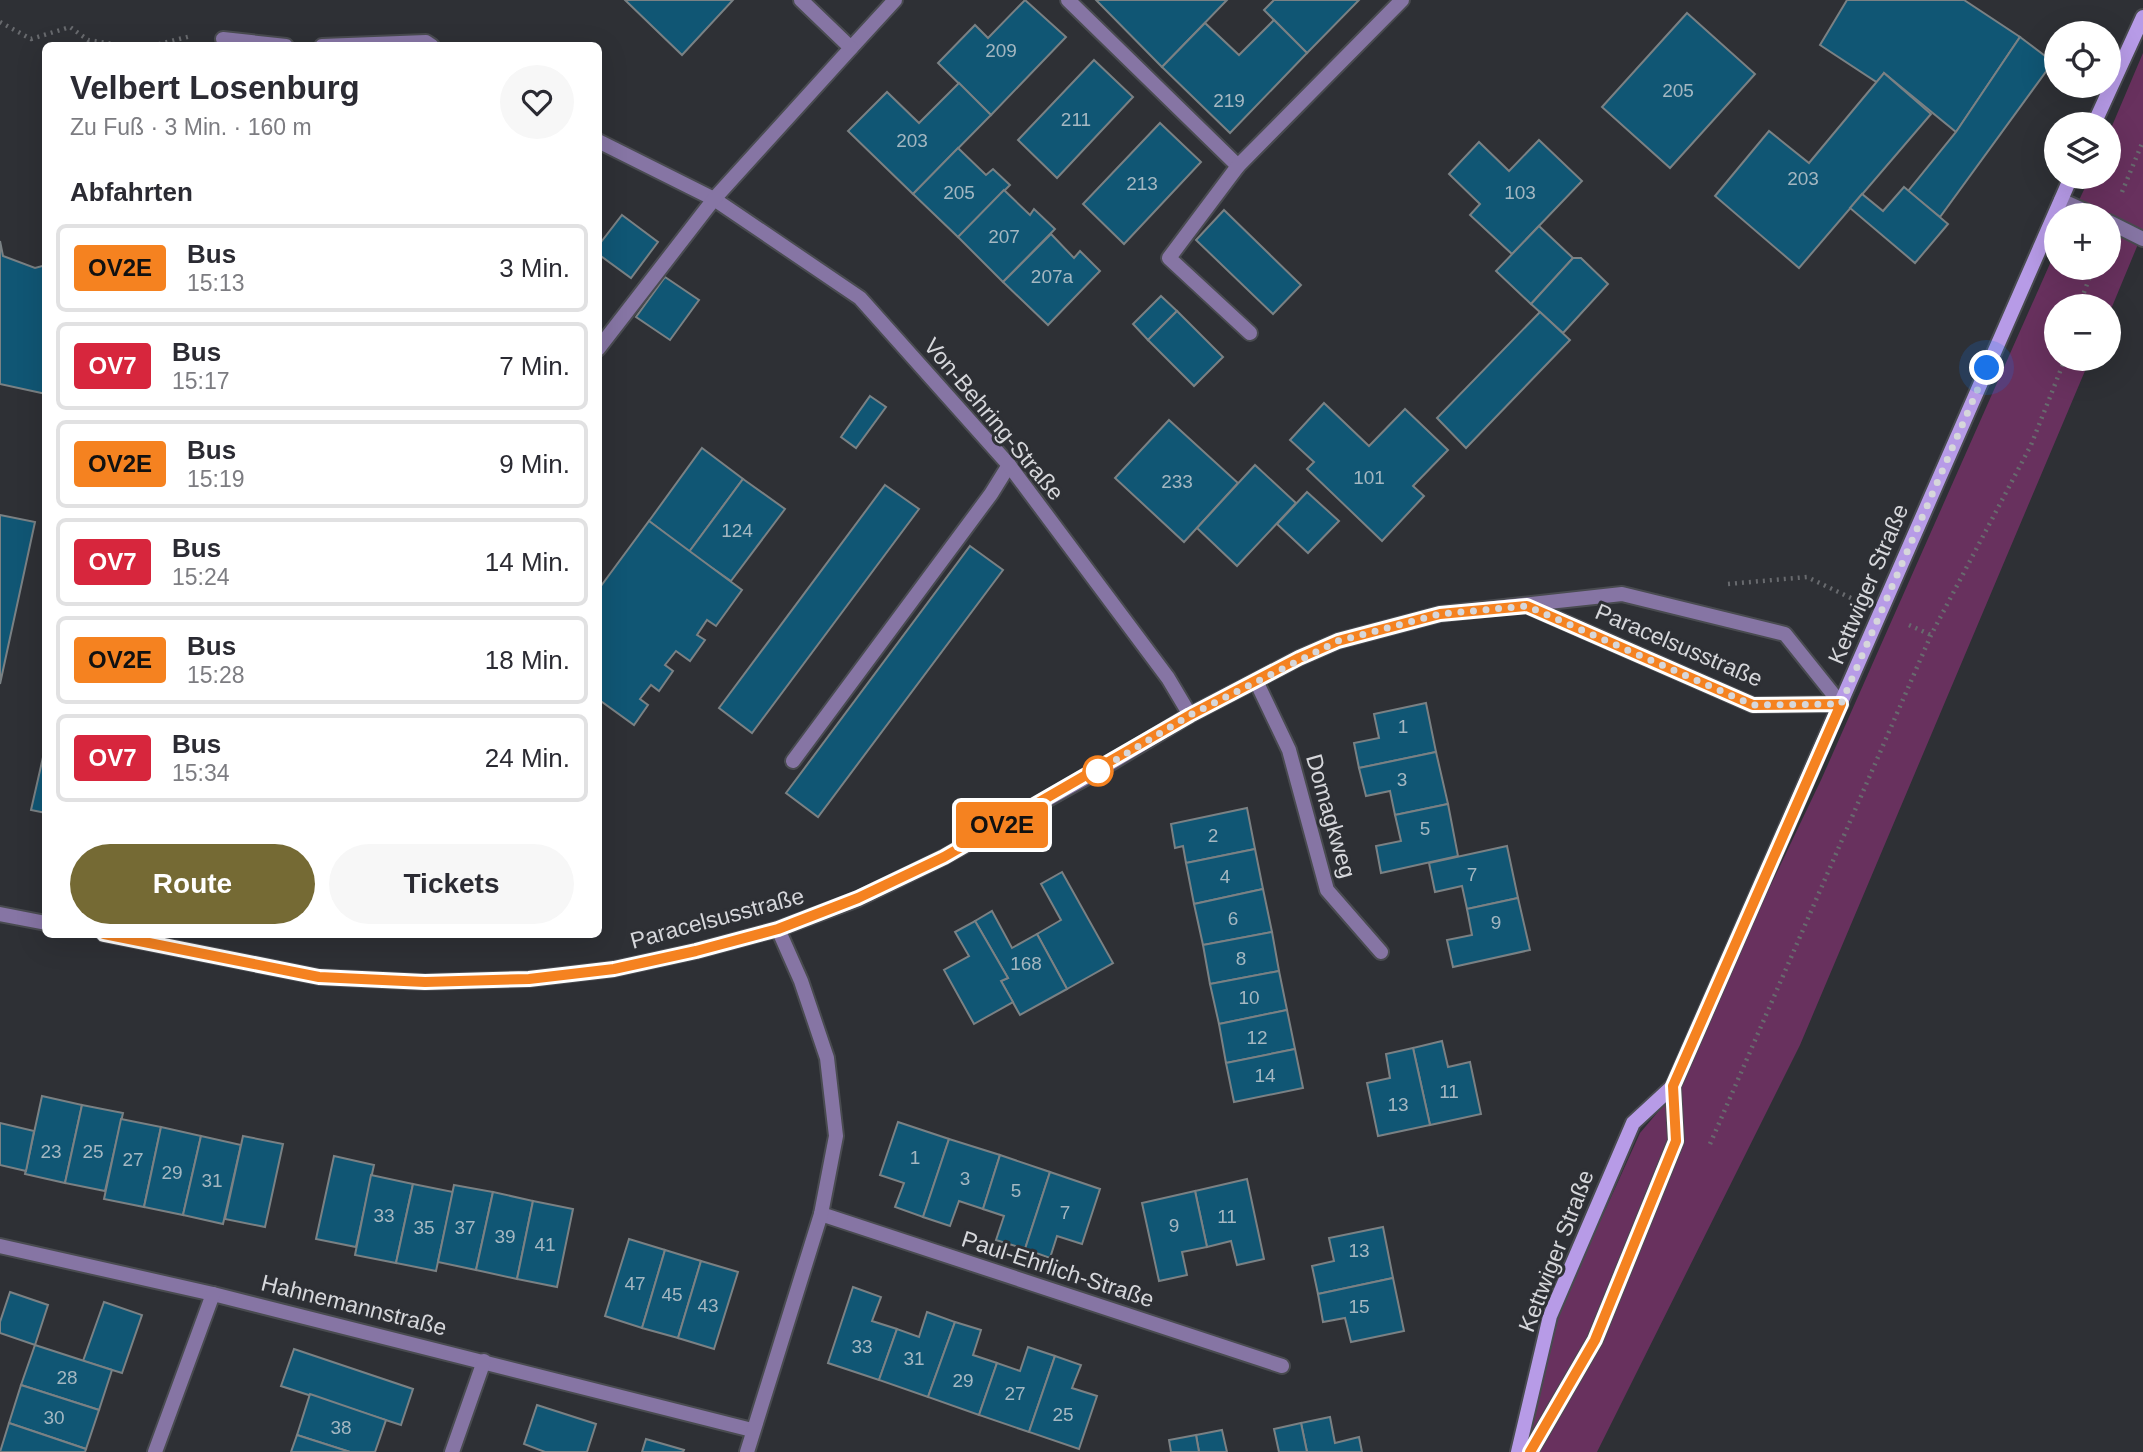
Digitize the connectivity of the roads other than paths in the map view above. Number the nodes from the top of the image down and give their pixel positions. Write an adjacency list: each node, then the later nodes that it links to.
1 (802, 0): 8 (street)
2 (894, 0): 8 (street)
3 (1068, 0): 11 (street)
4 (1402, 0): 11 (street)
5 (2143, 17): 9 (main road)
6 (223, 39): 7 (street)
7 (250, 42)
8 (851, 48): 13 (street)
9 (2099, 112)
10 (602, 143): 13 (street, Von-Behring-Straße)
11 (1238, 166): 18 (street)
12 (2066, 189): 14 (main road, Kettwiger Straße)
13 (715, 199): 19 (street); 20 (street, Von-Behring-Straße)
14 (2061, 200): 15 (street); 23 (main road, Kettwiger Straße)
15 (2068, 203)
16 (2121, 228): 17 (street)
17 (2143, 239)
18 (1251, 333)
19 (602, 344)
20 (1009, 465): 24 (street, Von-Behring-Straße); 25 (street)
21 (1527, 606): 22 (street, Paracelsusstraße); 23 (street, Paracelsusstraße); 23 (street, Paracelsusstraße)
22 (1256, 681): 24 (street, Paracelsusstraße); 30 (street, Domagkweg)
23 (1841, 704): 31 (main road, Kettwiger Straße)
24 (1190, 715): 28 (street, Paracelsusstraße)
25 (793, 761)
26 (0, 914): 27 (street)
27 (42, 922)
28 (778, 929): 29 (street, Paracelsusstraße); 32 (street)
29 (124, 938)
30 (1381, 952)
31 (1673, 1086): 41 (main road, Kettwiger Straße); 42 (main road, Kettwiger Straße)
32 (821, 1214): 36 (street, Paul-Ehrlich-Straße); 37 (street)
33 (0, 1246): 34 (street, Hahnemannstraße)
34 (213, 1294): 35 (street, Hahnemannstraße); 38 (street)
35 (484, 1361): 37 (street, Hahnemannstraße); 39 (street)
36 (1282, 1366)
37 (752, 1430): 40 (street)
38 (155, 1452)
39 (452, 1452)
40 (747, 1452)
41 (1518, 1452)
42 (1530, 1452)

